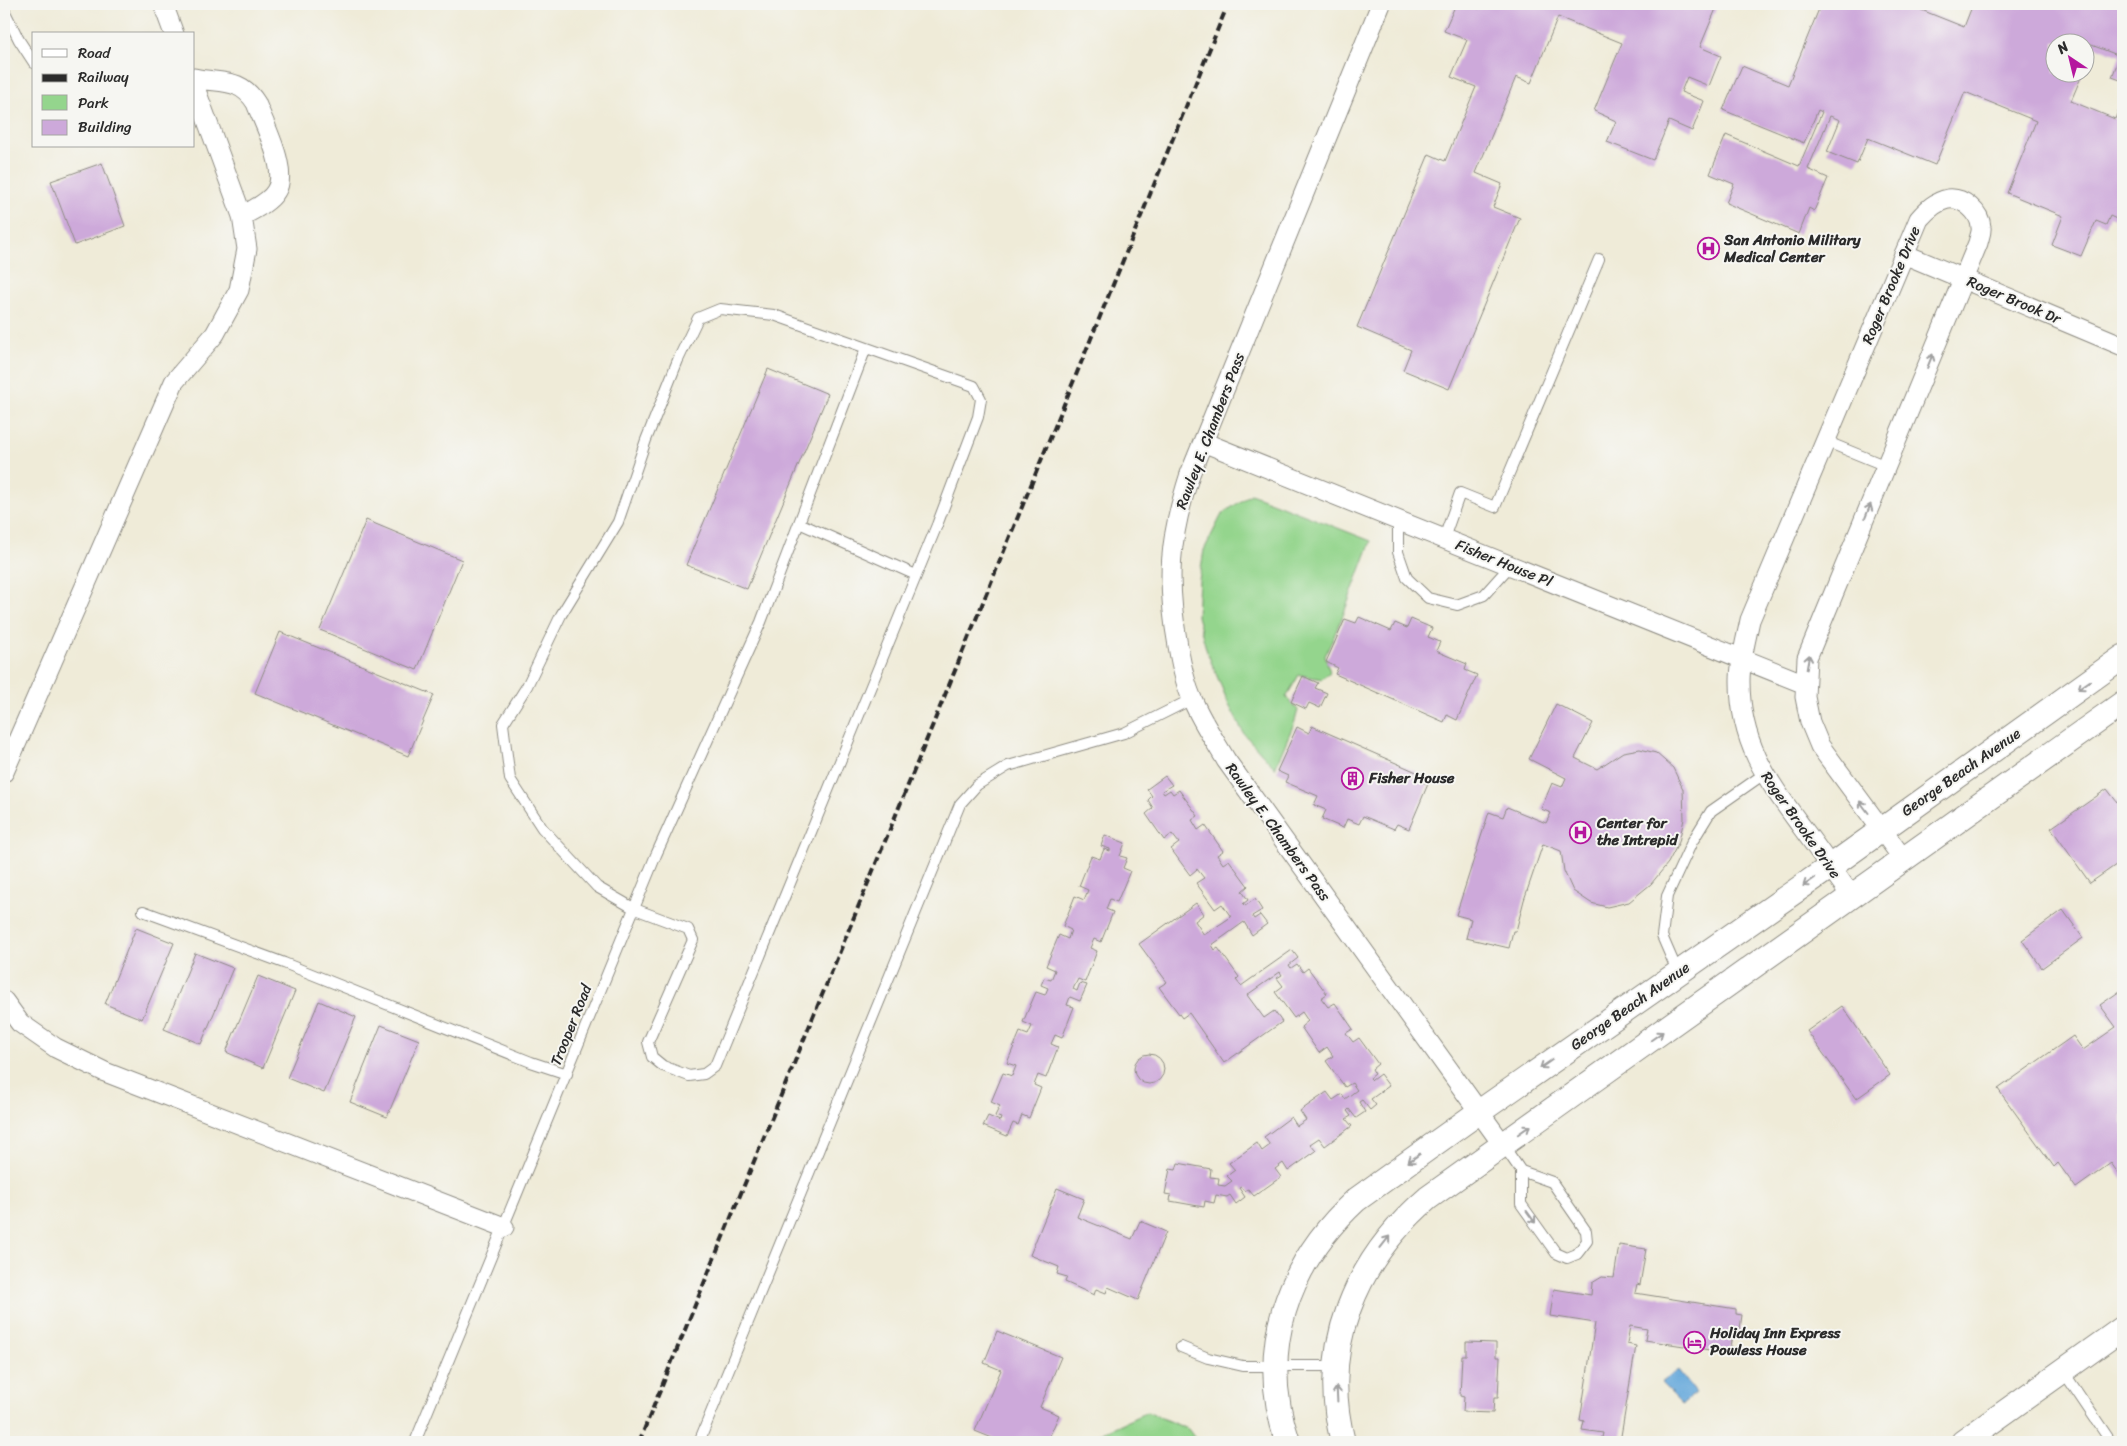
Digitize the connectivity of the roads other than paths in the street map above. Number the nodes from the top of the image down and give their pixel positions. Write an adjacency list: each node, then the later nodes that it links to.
1 (163, 4): 4 (street)
2 (1381, 4): 15 (street, Rawley E. Chambers Pass)
3 (4, 10): 5 (lane)
4 (173, 32)
5 (32, 59)
6 (195, 78): 8 (street)
7 (195, 88): 8 (street)
8 (242, 216): 27 (street)
9 (1904, 254): 11 (street, Roger Brook Dr); 11 (street, Roger Brooke Drive); 14 (street, Roger Brooke Drive)
10 (1599, 259): 19 (lane)
11 (1963, 279): 12 (street, Roger Brook Dr); 16 (street, Roger Brooke Drive, one-way to 11)
12 (2123, 346)
13 (866, 348): 18 (lane, Trooper Road); 21 (lane); 33 (lane)
14 (1825, 441): 16 (lane); 23 (street, Roger Brooke Drive)
15 (1203, 442): 17 (street, Fisher House Pl); 25 (street, Rawley E. Chambers Pass)
16 (1886, 466): 24 (street, Roger Brooke Drive, one-way to 16)
17 (1398, 520): 19 (street, Fisher House Pl); 20 (lane)
18 (798, 523): 21 (lane); 33 (lane, Trooper Road)
19 (1444, 538): 20 (street, Fisher House Pl)
20 (1510, 566): 23 (street, Fisher House Pl)
21 (916, 575): 33 (lane)
22 (2123, 657): 29 (street, George Beach Avenue, one-way to 29)
23 (1742, 659): 24 (street, Fisher House Pl); 28 (street, Roger Brooke Drive)
24 (1806, 684): 29 (street, Roger Brooke Drive, one-way to 24)
25 (1192, 699): 38 (street, Rawley E. Chambers Pass); 48 (lane)
26 (2123, 703): 30 (street)
27 (4, 772)
28 (1764, 774): 31 (street, Roger Brooke Drive); 35 (lane)
29 (1881, 830): 30 (street, Roger Brooke Drive); 31 (street, George Beach Avenue)
30 (1904, 860): 32 (street)
31 (1830, 867): 32 (street, Roger Brooke Drive); 35 (street, George Beach Avenue, one-way to 35)
32 (1852, 897): 39 (street, one-way to 32)
33 (634, 908): 37 (lane, Trooper Road)
34 (142, 911): 37 (lane)
35 (1678, 973): 38 (street, George Beach Avenue, one-way to 38)
36 (4, 1001): 41 (street)
37 (567, 1074): 41 (lane, Trooper Road)
38 (1479, 1112): 39 (street, Rawley E. Chambers Pass); 44 (street, George Beach Avenue, one-way to 44)
39 (1503, 1145): 40 (lane); 45 (street, one-way to 39)
40 (1521, 1171): 40 (lane, one-way to 40)
41 (504, 1227): 47 (lane, Trooper Road)
42 (2123, 1329): 46 (street)
43 (1181, 1347): 44 (lane)
44 (1275, 1366): 45 (lane); 49 (street, George Beach Avenue)
45 (1337, 1366): 50 (street, one-way to 45)
46 (2063, 1371): 51 (street); 52 (lane)
47 (414, 1442)
48 (699, 1442)
49 (1288, 1442)
50 (1343, 1442)
51 (1963, 1442)
52 (2110, 1442)

